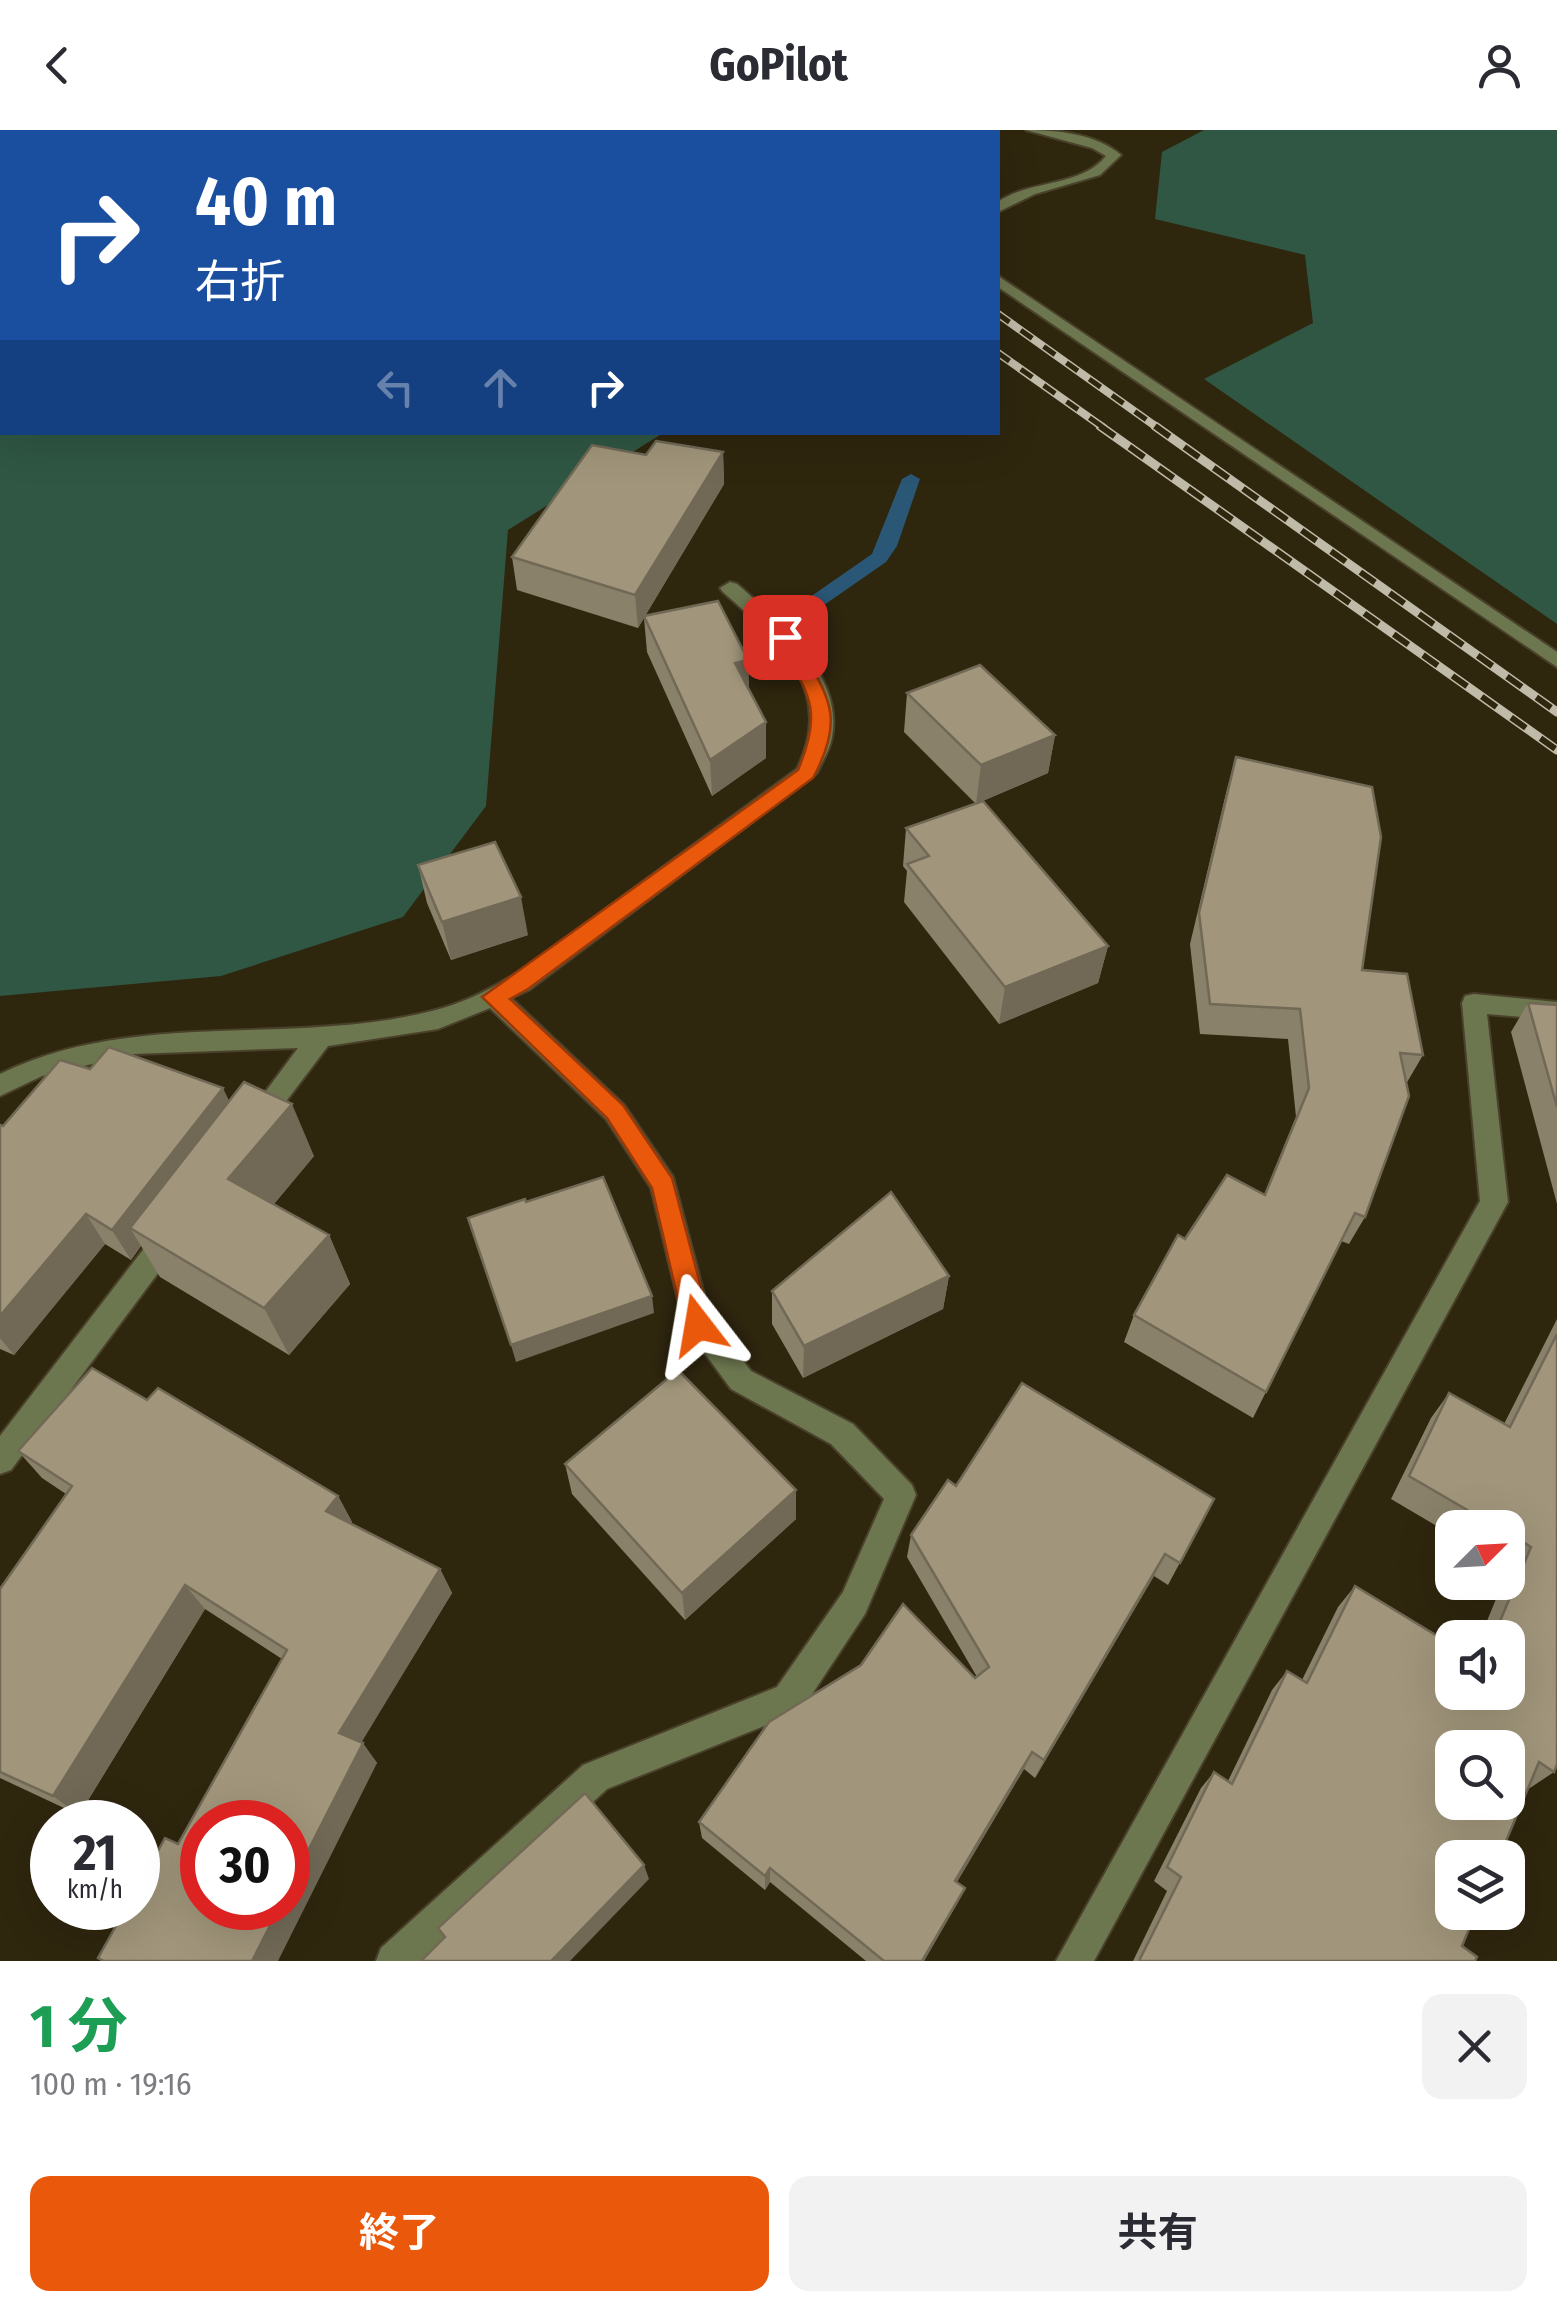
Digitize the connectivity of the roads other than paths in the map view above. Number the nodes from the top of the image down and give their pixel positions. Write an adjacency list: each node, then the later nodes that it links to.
1 (1032, 130): 2 (street)
2 (1000, 207)
3 (1000, 282): 5 (street)
4 (730, 588): 6 (street)
5 (1557, 661)
6 (494, 997): 8 (street); 13 (street)
7 (1557, 1011): 14 (street)
8 (320, 1038): 9 (street); 10 (street)
9 (0, 1086)
10 (237, 1147)
11 (190, 1210): 12 (street)
12 (0, 1460)
13 (394, 1961)
14 (1074, 1961)

